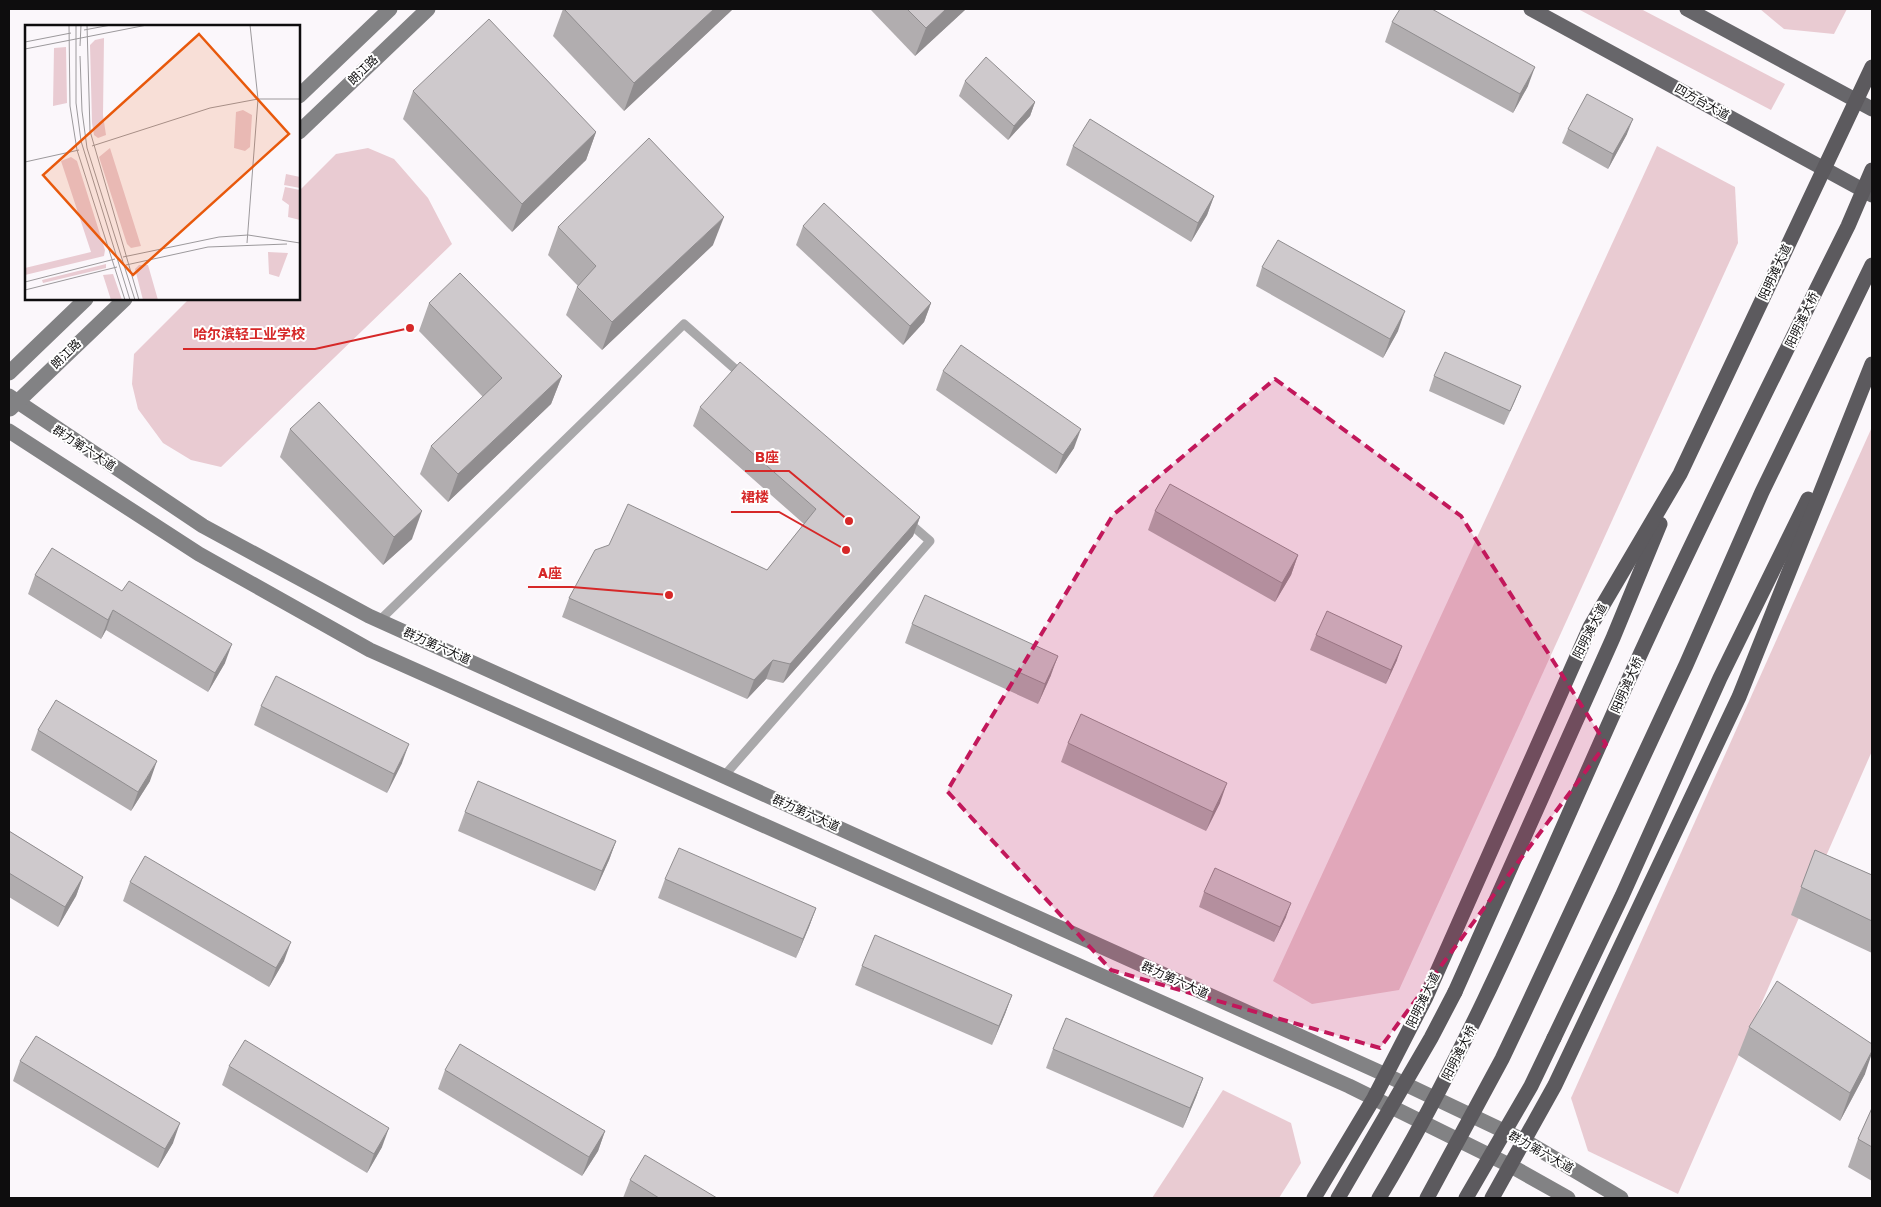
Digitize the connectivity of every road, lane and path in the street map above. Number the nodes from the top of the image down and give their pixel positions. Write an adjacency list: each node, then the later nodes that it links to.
1 (390, 9): 6 (main road, 朗江路)
2 (428, 9): 9 (main road, 朗江路)
3 (1531, 9): 10 (main road, 四方台大道)
4 (1687, 9): 7 (main road)
5 (1872, 67): 7 (highway, 阳明滩大道)
6 (300, 95)
7 (1858, 100): 8 (main road); 10 (highway, 阳明滩大道)
8 (1872, 108)
9 (300, 131)
10 (1824, 169): 12 (main road, 四方台大道); 22 (highway, 阳明滩大道)
11 (1872, 170): 32 (highway, 阳明滩大桥, bridge)
12 (1872, 195)
13 (1872, 265): 33 (highway, bridge)
14 (85, 300): 17 (main road, 朗江路)
15 (124, 300): 20 (main road, 朗江路)
16 (1872, 364): 19 (highway)
17 (9, 373)
18 (751, 384): 24 (lane)
19 (1856, 401): 28 (highway); 34 (highway, bridge)
20 (11, 403): 24 (main road, 群力第六大道)
21 (9, 431): 27 (main road)
22 (1680, 474): 26 (highway, 阳明滩大道); 31 (highway, bridge)
23 (900, 515): 25 (lane)
24 (380, 620): 25 (main road, 群力第六大道)
25 (724, 776): 26 (main road, 群力第六大道)
26 (1386, 1075): 27 (highway, 阳明滩大道); 28 (main road, 群力第六大道)
27 (1374, 1098): 29 (main road); 30 (highway, 阳明滩大道)
28 (1525, 1141): 29 (highway); 37 (main road, 群力第六大道)
29 (1511, 1166): 35 (highway); 36 (main road)
30 (1314, 1198)
31 (1338, 1198)
32 (1379, 1198)
33 (1427, 1198)
34 (1466, 1198)
35 (1492, 1198)
36 (1568, 1198)
37 (1621, 1198)

